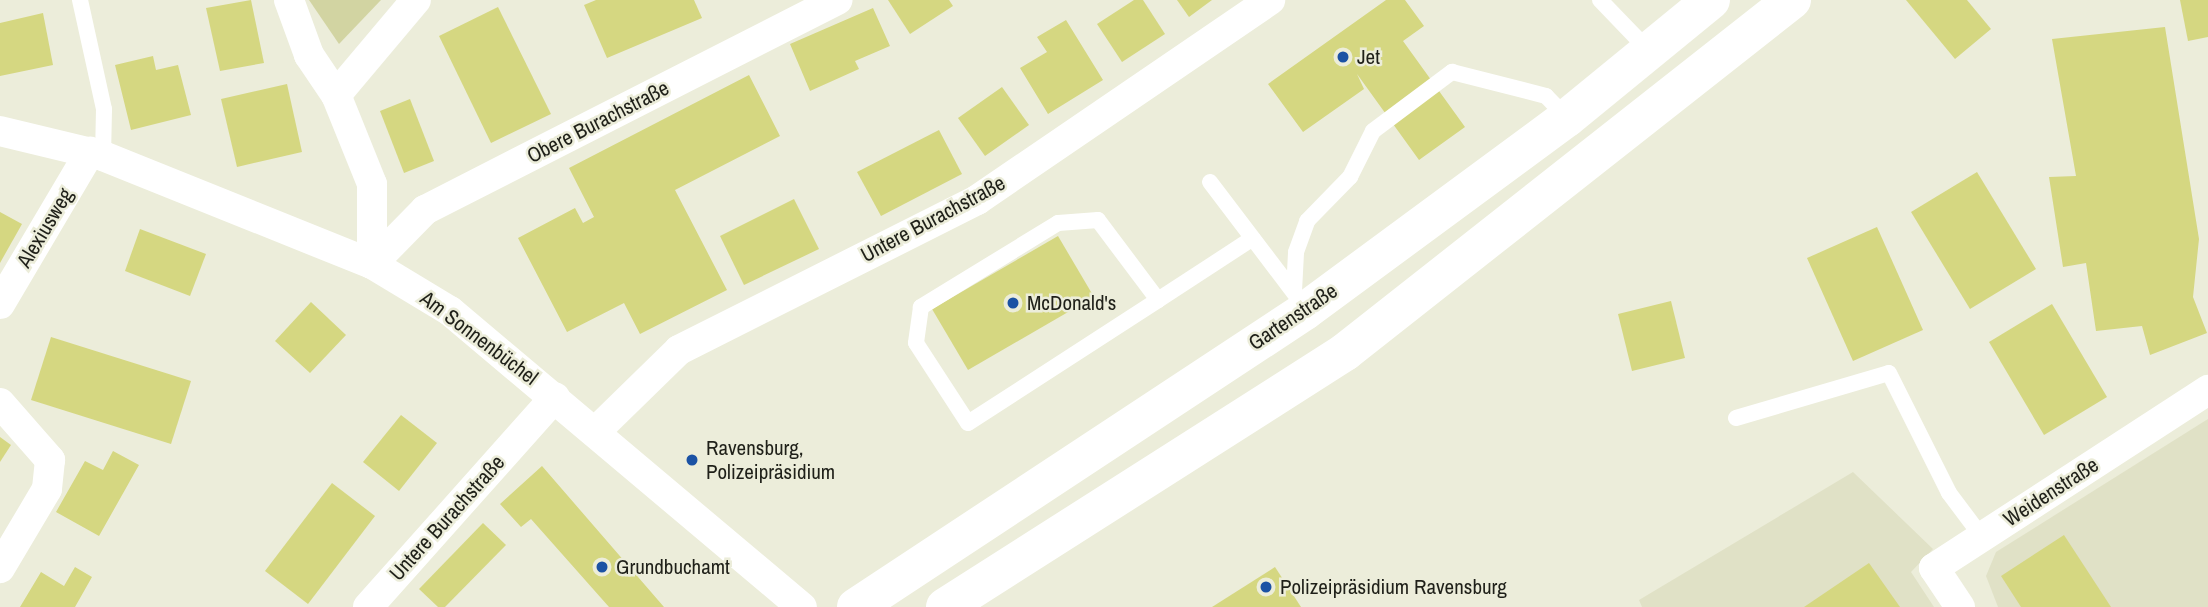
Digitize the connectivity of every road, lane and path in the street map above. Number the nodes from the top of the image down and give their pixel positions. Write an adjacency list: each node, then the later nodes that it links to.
1 (80, 0): 13 (lane)
2 (289, 0): 10 (street)
3 (416, 0): 10 (street)
4 (838, 0): 16 (street, Obere Burachstraße)
5 (1270, 0): 24 (street, Untere Burachstraße)
6 (1600, 0): 9 (lane)
7 (1711, 0): 9 (main road, Gartenstraße)
8 (1792, 0): 30 (main road)
9 (1649, 51): 11 (main road, Gartenstraße)
10 (336, 94): 16 (street)
11 (1567, 118): 18 (main road, Gartenstraße); 18 (lane)
12 (0, 131): 13 (street, Am Sonnenbüchel)
13 (97, 154): 16 (street, Am Sonnenbüchel); 19 (street, Alexiusweg)
14 (1210, 181): 15 (lane)
15 (1253, 238): 17 (lane); 18 (lane)
16 (372, 264): 21 (street, Am Sonnenbüchel)
17 (1158, 300): 17 (lane)
18 (1300, 301): 29 (main road, Gartenstraße)
19 (0, 304)
20 (2208, 390): 25 (street, Weidenstraße)
21 (555, 397): 24 (street, Am Sonnenbüchel); 27 (street, Untere Burachstraße)
22 (0, 402): 26 (street)
23 (1736, 418): 25 (lane)
24 (594, 432): 28 (street, Am Sonnenbüchel)
25 (1982, 537): 31 (street, Weidenstraße)
26 (0, 568)
27 (368, 607)
28 (802, 607)
29 (856, 607)
30 (945, 607)
31 (1960, 607)

